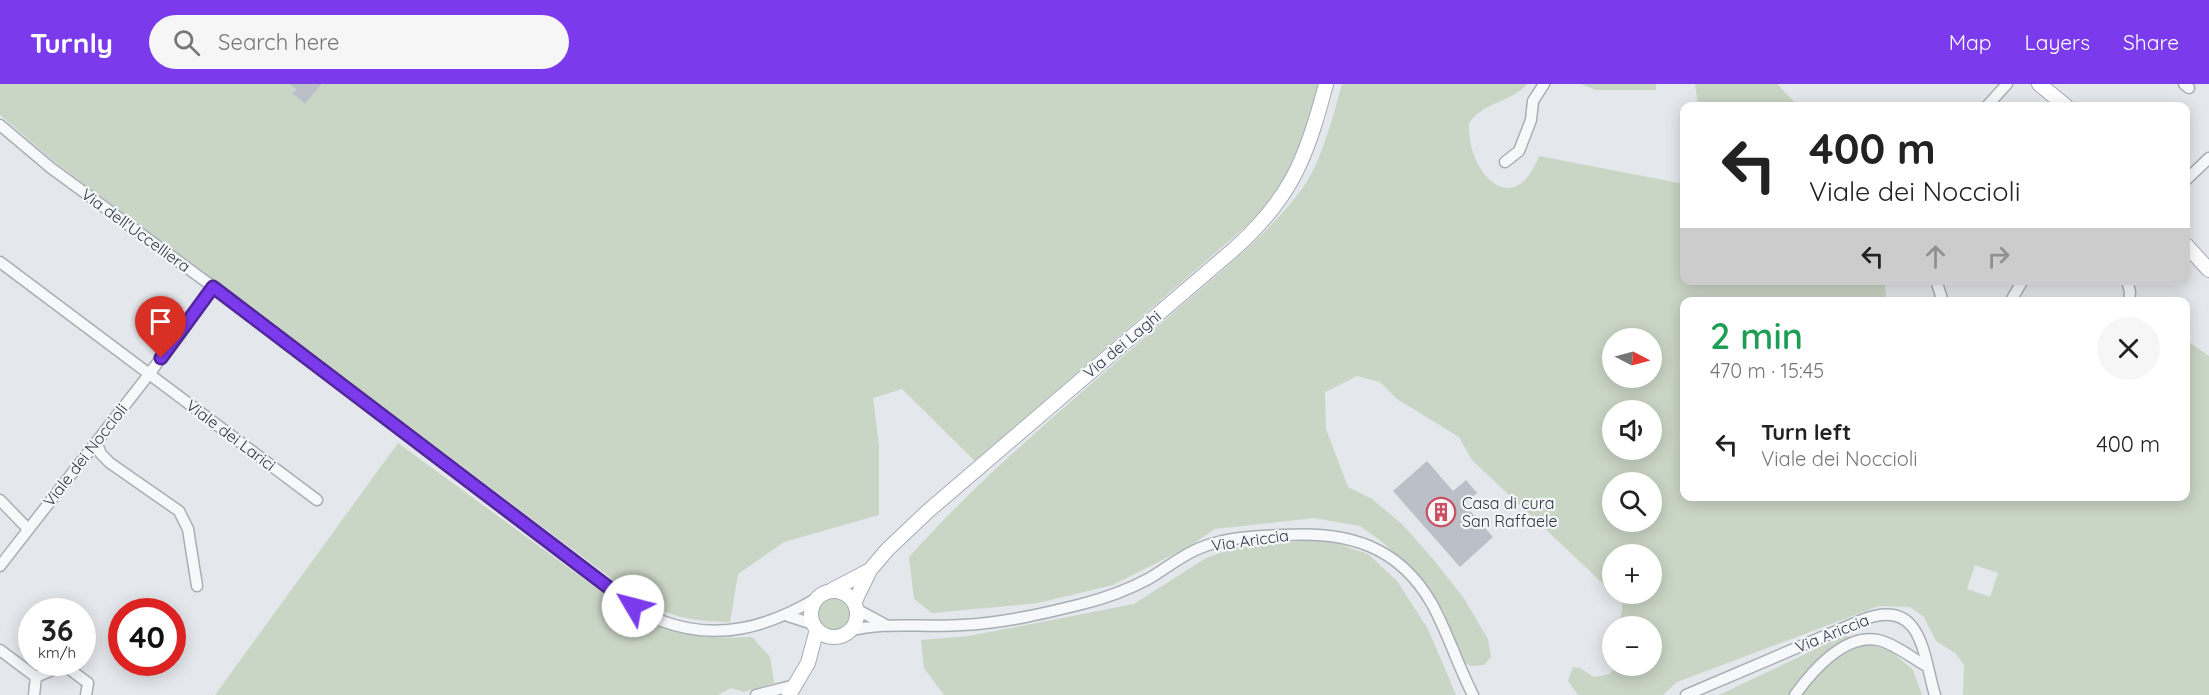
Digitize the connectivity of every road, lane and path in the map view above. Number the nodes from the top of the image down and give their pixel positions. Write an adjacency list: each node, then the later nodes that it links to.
1 (1326, 84): 23 (main road, Via dei Laghi)
2 (1545, 84): 9 (street)
3 (2007, 84): 5 (street)
4 (2039, 84): 6 (main road)
5 (1991, 102)
6 (2061, 102)
7 (0, 125): 16 (street, Via dell'Uccelliera)
8 (2209, 158): 10 (street)
9 (1505, 162)
10 (2190, 176)
11 (2190, 250): 12 (main road)
12 (2198, 260): 14 (main road); 15 (street)
13 (0, 262): 17 (street, Viale dei Larici)
14 (2209, 270)
15 (2209, 279)
16 (213, 287): 17 (street, Viale dei Noccioli); 28 (street, Via dell'Uccelliera)
17 (150, 373): 18 (street, Viale dei Noccioli); 20 (street, Viale dei Larici)
18 (96, 442): 21 (street, Viale dei Noccioli); 24 (street)
19 (0, 500): 21 (street)
20 (317, 500)
21 (28, 529): 22 (street, Viale dei Noccioli)
22 (0, 566)
23 (870, 570): 25 (main road, Via dei Laghi); 27 (main road, Via dei Laghi)
24 (197, 586)
25 (830, 591): 26 (main road); 27 (main road)
26 (817, 598): 28 (street); 29 (main road)
27 (855, 606): 30 (street, Via Ariccia); 31 (main road)
28 (788, 616): 29 (street)
29 (815, 626): 31 (main road); 33 (main road)
30 (887, 626): 31 (street, Via Ariccia); 40 (street, Via Ariccia)
31 (844, 634): 33 (main road)
32 (0, 650): 35 (street)
33 (808, 663): 36 (main road)
34 (1928, 667): 41 (street, Via Ariccia); 42 (street); 43 (street, Via Ariccia)
35 (36, 677): 37 (street); 38 (street)
36 (792, 690): 39 (street)
37 (34, 695)
38 (86, 695)
39 (756, 695)
40 (1473, 695)
41 (1686, 695)
42 (1795, 695)
43 (1935, 695)

